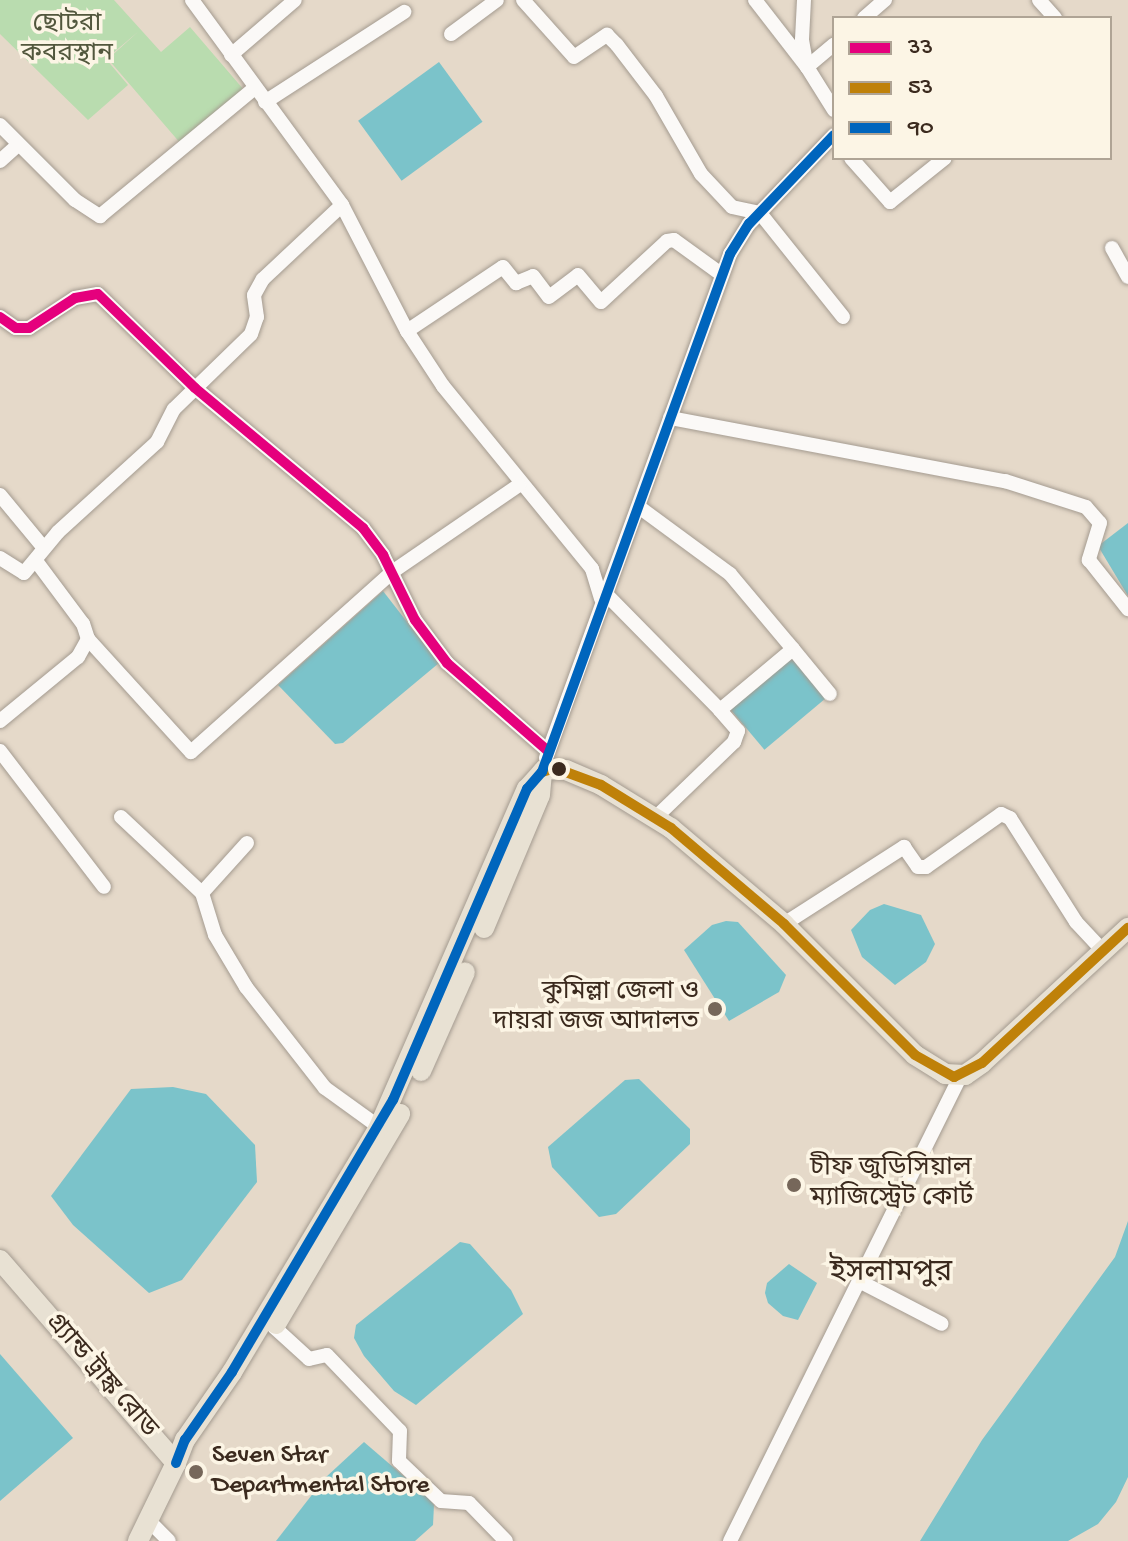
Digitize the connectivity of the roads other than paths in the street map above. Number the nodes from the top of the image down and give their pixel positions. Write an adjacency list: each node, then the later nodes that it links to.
1 (192, 0): 14 (street)
2 (295, 0): 14 (street)
3 (497, 0): 12 (street)
4 (523, 0): 26 (street)
5 (755, 0): 15 (street)
6 (804, 0): 15 (street)
7 (885, 0): 10 (street)
8 (1039, 0): 11 (street)
9 (404, 12): 17 (street)
10 (866, 16)
11 (1053, 16)
12 (451, 34)
13 (832, 46): 15 (street)
14 (231, 55): 16 (street)
15 (807, 67): 18 (street)
16 (255, 88): 17 (street); 21 (street)
17 (265, 102): 25 (street)
18 (832, 107)
19 (0, 125): 21 (street)
20 (832, 138): 26 (street)
21 (18, 145): 24 (street)
22 (853, 160): 23 (street)
23 (942, 160)
24 (0, 161)
25 (342, 205): 32 (street); 33 (street)
26 (760, 213): 28 (street); 31 (street)
27 (1112, 248): 29 (street)
28 (721, 274): 32 (street); 34 (street)
29 (1128, 277)
30 (0, 317): 33 (street)
31 (843, 317)
32 (407, 331): 35 (street)
33 (195, 388): 38 (street); 42 (street)
34 (670, 418): 37 (street); 46 (street)
35 (519, 485): 41 (street); 42 (street)
36 (0, 495): 38 (street)
37 (639, 507): 40 (street); 48 (street)
38 (39, 554): 43 (street); 44 (street)
39 (0, 558): 43 (street)
40 (616, 562): 41 (street); 45 (street)
41 (592, 569): 45 (street)
42 (392, 572): 47 (street); 53 (street)
43 (22, 574): 44 (street)
44 (53, 588): 47 (street)
45 (602, 596): 50 (street); 53 (street)
46 (1128, 609)
47 (88, 639): 51 (street)
48 (793, 649): 49 (street); 50 (street)
49 (830, 694)
50 (720, 710): 56 (street)
51 (0, 721)
52 (0, 751): 58 (street)
53 (548, 751): 54 (street)
54 (542, 772): 56 (highway); 64 (highway)
55 (121, 817): 59 (street)
56 (655, 818): 60 (highway)
57 (247, 843): 59 (street)
58 (104, 887)
59 (202, 893): 64 (street)
60 (784, 924): 62 (street); 63 (highway)
61 (1128, 928): 62 (highway)
62 (1101, 949): 63 (highway)
63 (960, 1077): 66 (street)
64 (384, 1131): 68 (highway); 69 (highway)
65 (0, 1260): 69 (highway, গ্র্যান্ড ট্রাঙ্ক রোড)
66 (859, 1281): 67 (street); 74 (street)
67 (942, 1324)
68 (274, 1327): 69 (highway); 73 (street)
69 (176, 1463): 70 (highway, গ্র্যান্ড ট্রাঙ্ক রোড)
70 (151, 1523): 71 (highway, গ্র্যান্ড ট্রাঙ্ক রোড); 72 (street)
71 (138, 1541)
72 (169, 1541)
73 (506, 1541)
74 (730, 1541)

